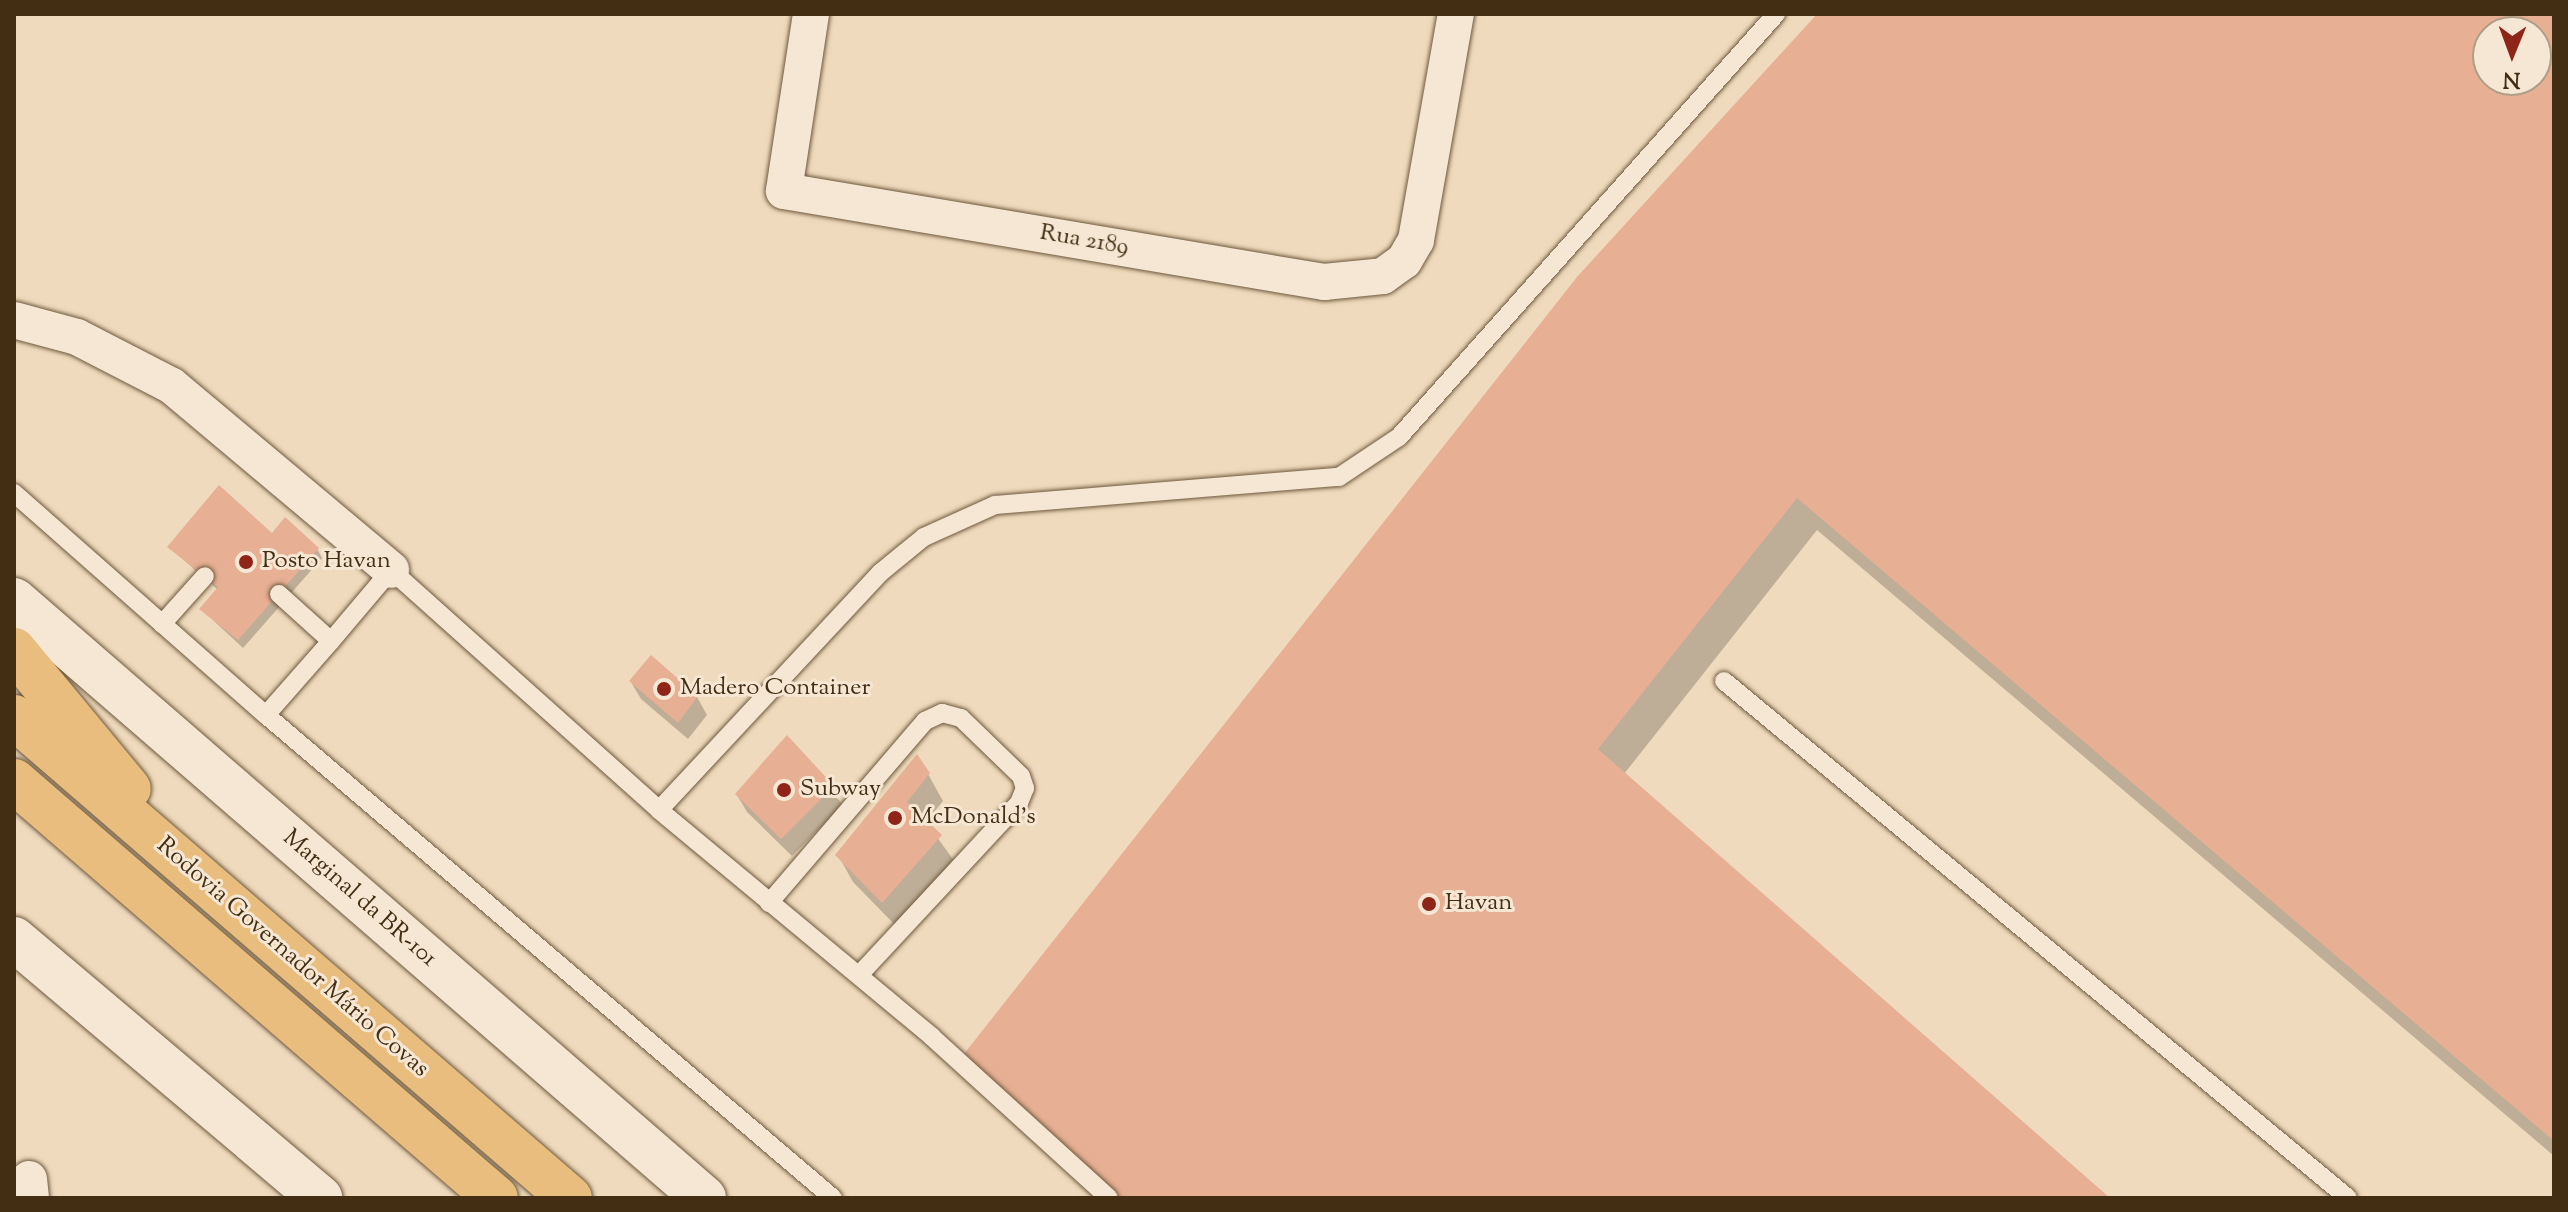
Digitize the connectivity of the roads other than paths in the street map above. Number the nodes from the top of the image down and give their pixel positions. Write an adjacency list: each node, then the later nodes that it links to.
1 (811, 14): 2 (street, Rua 2189)
2 (1456, 14)
3 (1776, 14): 17 (lane)
4 (14, 320): 6 (street)
5 (14, 493): 10 (lane)
6 (391, 570): 11 (lane); 17 (lane)
7 (205, 576): 10 (lane)
8 (279, 594): 11 (lane)
9 (14, 600): 25 (main road, Marginal da BR-101)
10 (162, 624): 14 (lane)
11 (331, 641): 14 (lane)
12 (14, 650): 18 (highway)
13 (1724, 681): 28 (lane)
14 (266, 715): 26 (lane)
15 (14, 717): 18 (highway, Rodovia Governador Mário Covas)
16 (14, 781): 23 (highway, Rodovia Governador Mário Covas)
17 (659, 810): 19 (lane)
18 (209, 887): 24 (highway, Rodovia Governador Mário Covas)
19 (769, 903): 21 (lane); 21 (lane)
20 (14, 939): 22 (main road)
21 (860, 974): 27 (lane)
22 (320, 1198)
23 (496, 1198)
24 (570, 1198)
25 (704, 1198)
26 (833, 1198)
27 (1109, 1198)
28 (2348, 1198)

